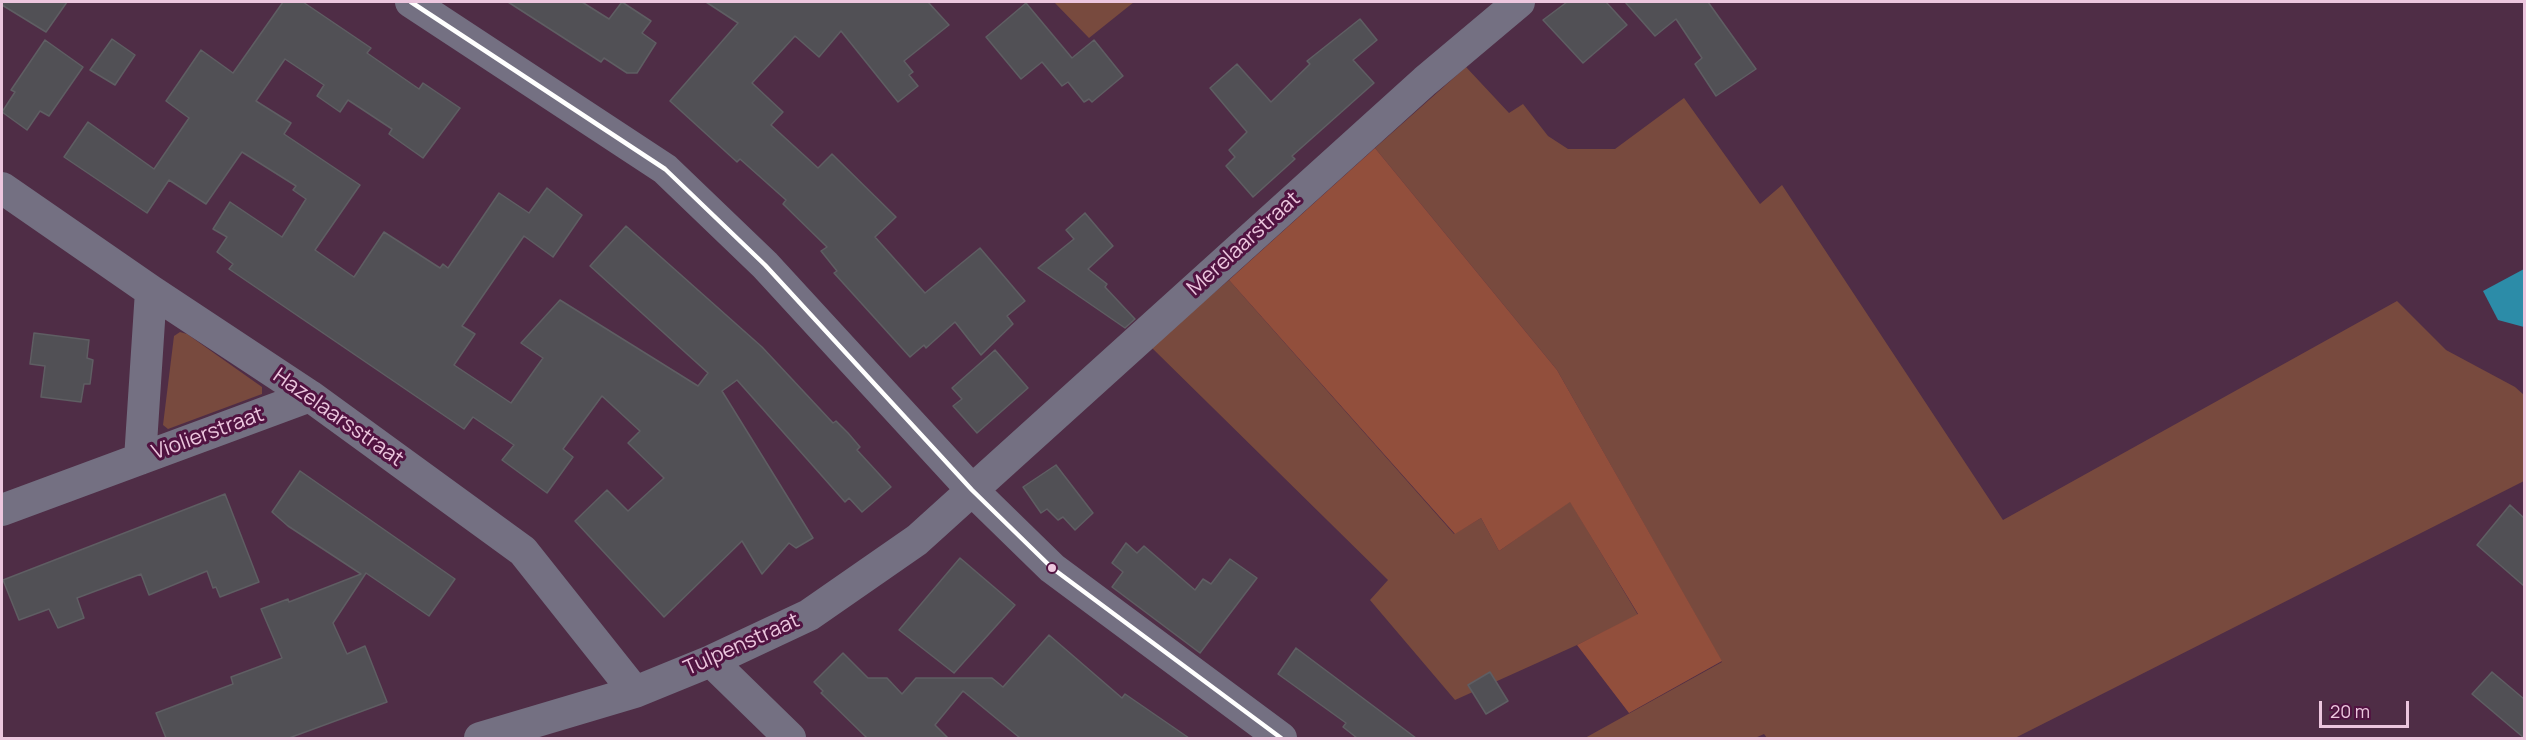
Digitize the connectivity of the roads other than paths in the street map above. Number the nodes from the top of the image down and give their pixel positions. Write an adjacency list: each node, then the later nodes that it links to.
1 (411, 2): 7 (street)
2 (1519, 2): 7 (street, Merelaarstraat)
3 (2, 188): 4 (street, Hazelaarsstraat)
4 (151, 291): 5 (street, Hazelaarsstraat); 6 (street, Violierstraat)
5 (310, 396): 6 (street, Violierstraat); 10 (street, Hazelaarsstraat)
6 (140, 459): 8 (street, Violierstraat)
7 (972, 490): 9 (street, Tulpenstraat); 13 (street)
8 (2, 510)
9 (711, 661): 10 (street, Tulpenstraat); 12 (street)
10 (635, 692): 11 (street, Tulpenstraat)
11 (480, 738)
12 (790, 738)
13 (1281, 738)

